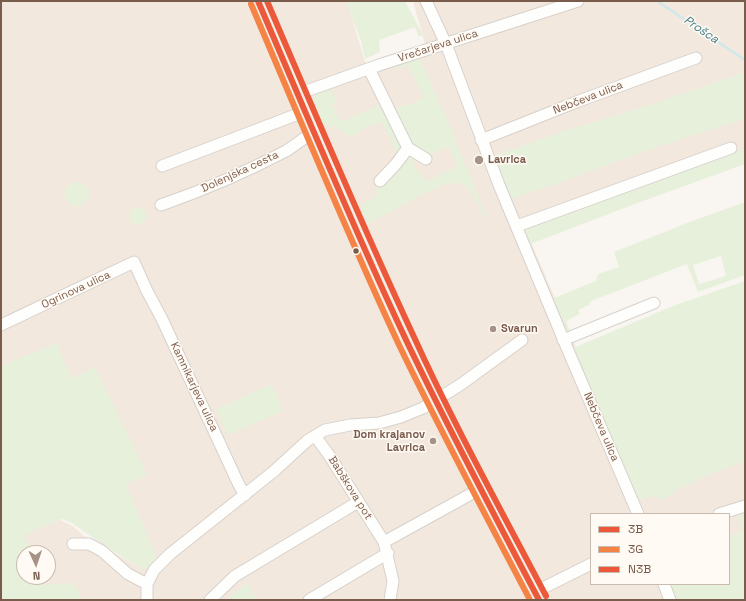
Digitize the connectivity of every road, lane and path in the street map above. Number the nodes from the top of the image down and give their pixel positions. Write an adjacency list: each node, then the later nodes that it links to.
1 (258, 1): 7 (main road)
2 (426, 1): 4 (street, Nebčeva ulica)
3 (578, 1): 4 (street, Vrečarjeva ulica)
4 (446, 44): 6 (street, Vrečarjeva ulica); 10 (street, Nebčeva ulica)
5 (696, 58): 10 (street, Nebčeva ulica)
6 (369, 69): 7 (street, Vrečarjeva ulica); 11 (street)
7 (298, 94): 8 (main road)
8 (306, 111): 9 (main road); 14 (street)
9 (314, 132): 16 (street, Dolenjska cesta); 23 (main road)
10 (481, 140): 17 (street, Nebčeva ulica)
11 (408, 148): 13 (street); 15 (street)
12 (731, 148): 17 (street)
13 (426, 159)
14 (162, 166)
15 (380, 181)
16 (161, 205)
17 (517, 226): 22 (street, Nebčeva ulica)
18 (141, 279): 20 (street, Ogrinova ulica); 26 (street, Kamnikarjeva ulica)
19 (654, 303): 22 (street)
20 (1, 325)
21 (522, 340): 23 (street)
22 (563, 340): 29 (street, Nebčeva ulica)
23 (436, 401): 24 (street); 25 (main road)
24 (315, 436): 26 (street); 27 (street, Babškova pot)
25 (480, 489): 31 (street); 37 (main road)
26 (245, 495): 35 (street)
27 (358, 502): 31 (street, Babškova pot); 40 (street)
28 (745, 506): 30 (street)
29 (638, 513)
30 (722, 513)
31 (384, 542): 33 (street, Babškova pot)
32 (73, 544): 35 (street)
33 (388, 553): 38 (street, Babškova pot); 41 (street)
34 (590, 565): 37 (street)
35 (147, 584): 39 (street)
36 (664, 585): 42 (street)
37 (537, 596)
38 (389, 599)
39 (147, 600)
40 (210, 600)
41 (309, 600)
42 (670, 600)

